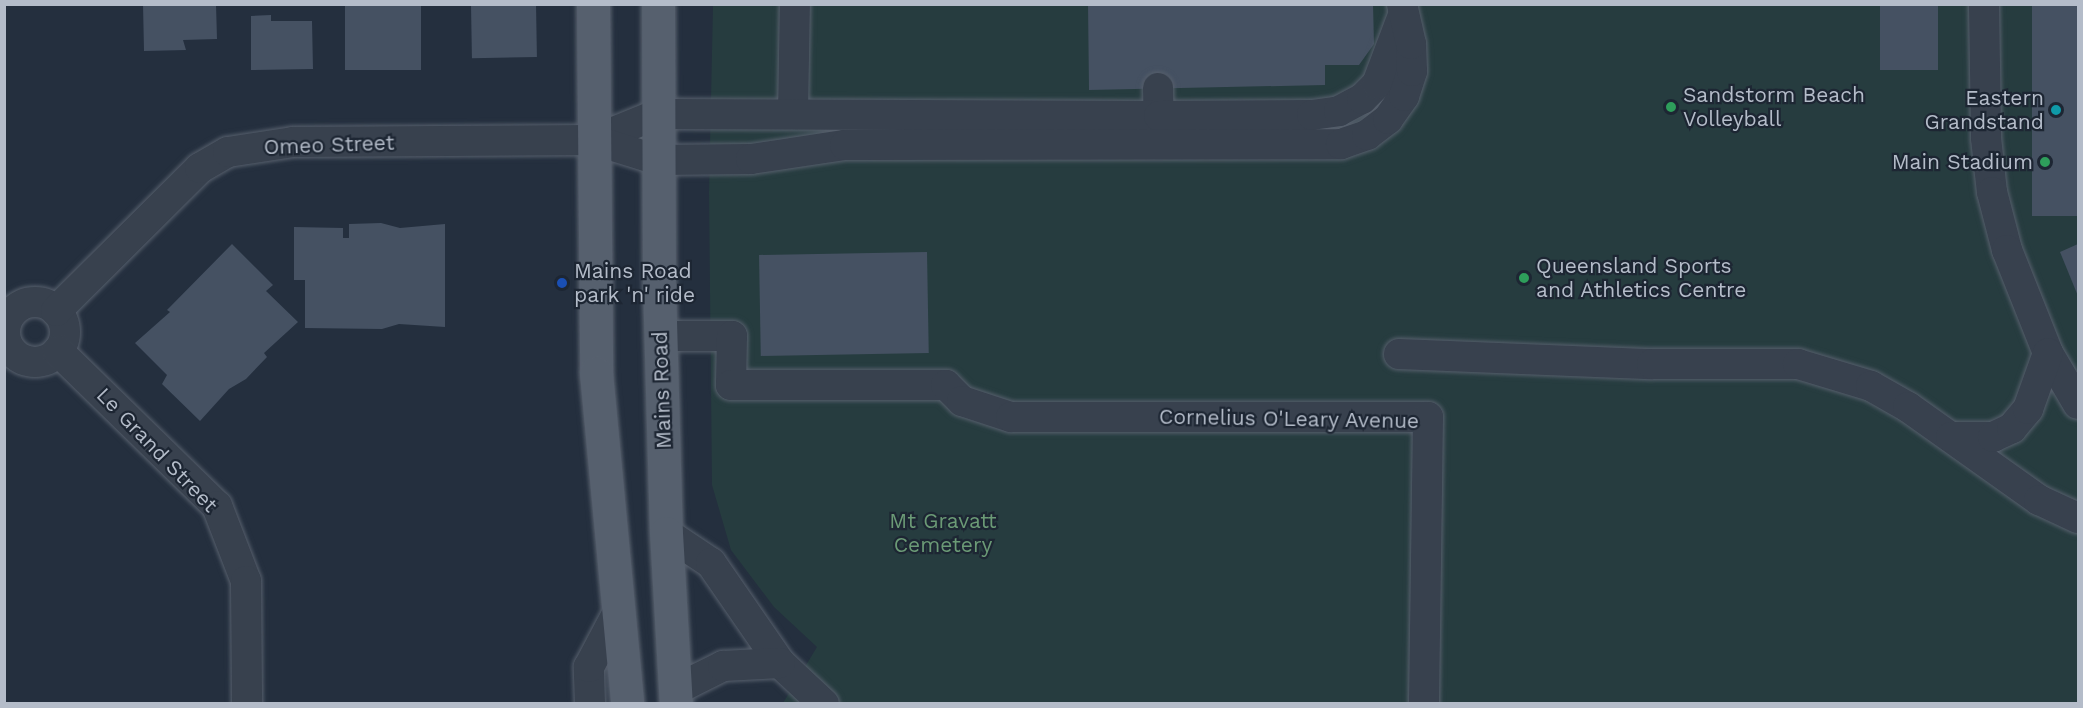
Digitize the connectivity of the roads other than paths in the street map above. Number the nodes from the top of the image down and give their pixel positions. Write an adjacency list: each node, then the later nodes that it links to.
1 (593, 4): 9 (main road)
2 (658, 4): 6 (main road, Mains Road)
3 (795, 4): 7 (street)
4 (1984, 4): 15 (street)
5 (1402, 11): 8 (street)
6 (658, 114): 7 (street); 9 (street); 10 (main road, Mains Road)
7 (794, 114): 8 (street)
8 (1159, 116): 10 (street)
9 (594, 140): 10 (street); 12 (street, Omeo Street); 22 (main road)
10 (658, 160): 13 (main road, Mains Road)
11 (10, 305): 12 (street); 17 (street)
12 (56, 311): 14 (street)
13 (660, 336): 21 (main road, Mains Road); 29 (street, Cornelius O'Leary Avenue)
14 (58, 351): 17 (street); 25 (street, Le Grand Street)
15 (2048, 352): 18 (street); 19 (street)
16 (1399, 354): 19 (street)
17 (10, 359)
18 (2079, 404)
19 (1951, 437): 20 (street)
20 (2079, 518)
21 (666, 533): 23 (street); 24 (main road, Mains Road)
22 (617, 614): 26 (street); 27 (main road)
23 (780, 663): 24 (street); 28 (street)
24 (676, 697)
25 (247, 704)
26 (590, 704)
27 (627, 704)
28 (824, 704)
29 (1424, 704)

